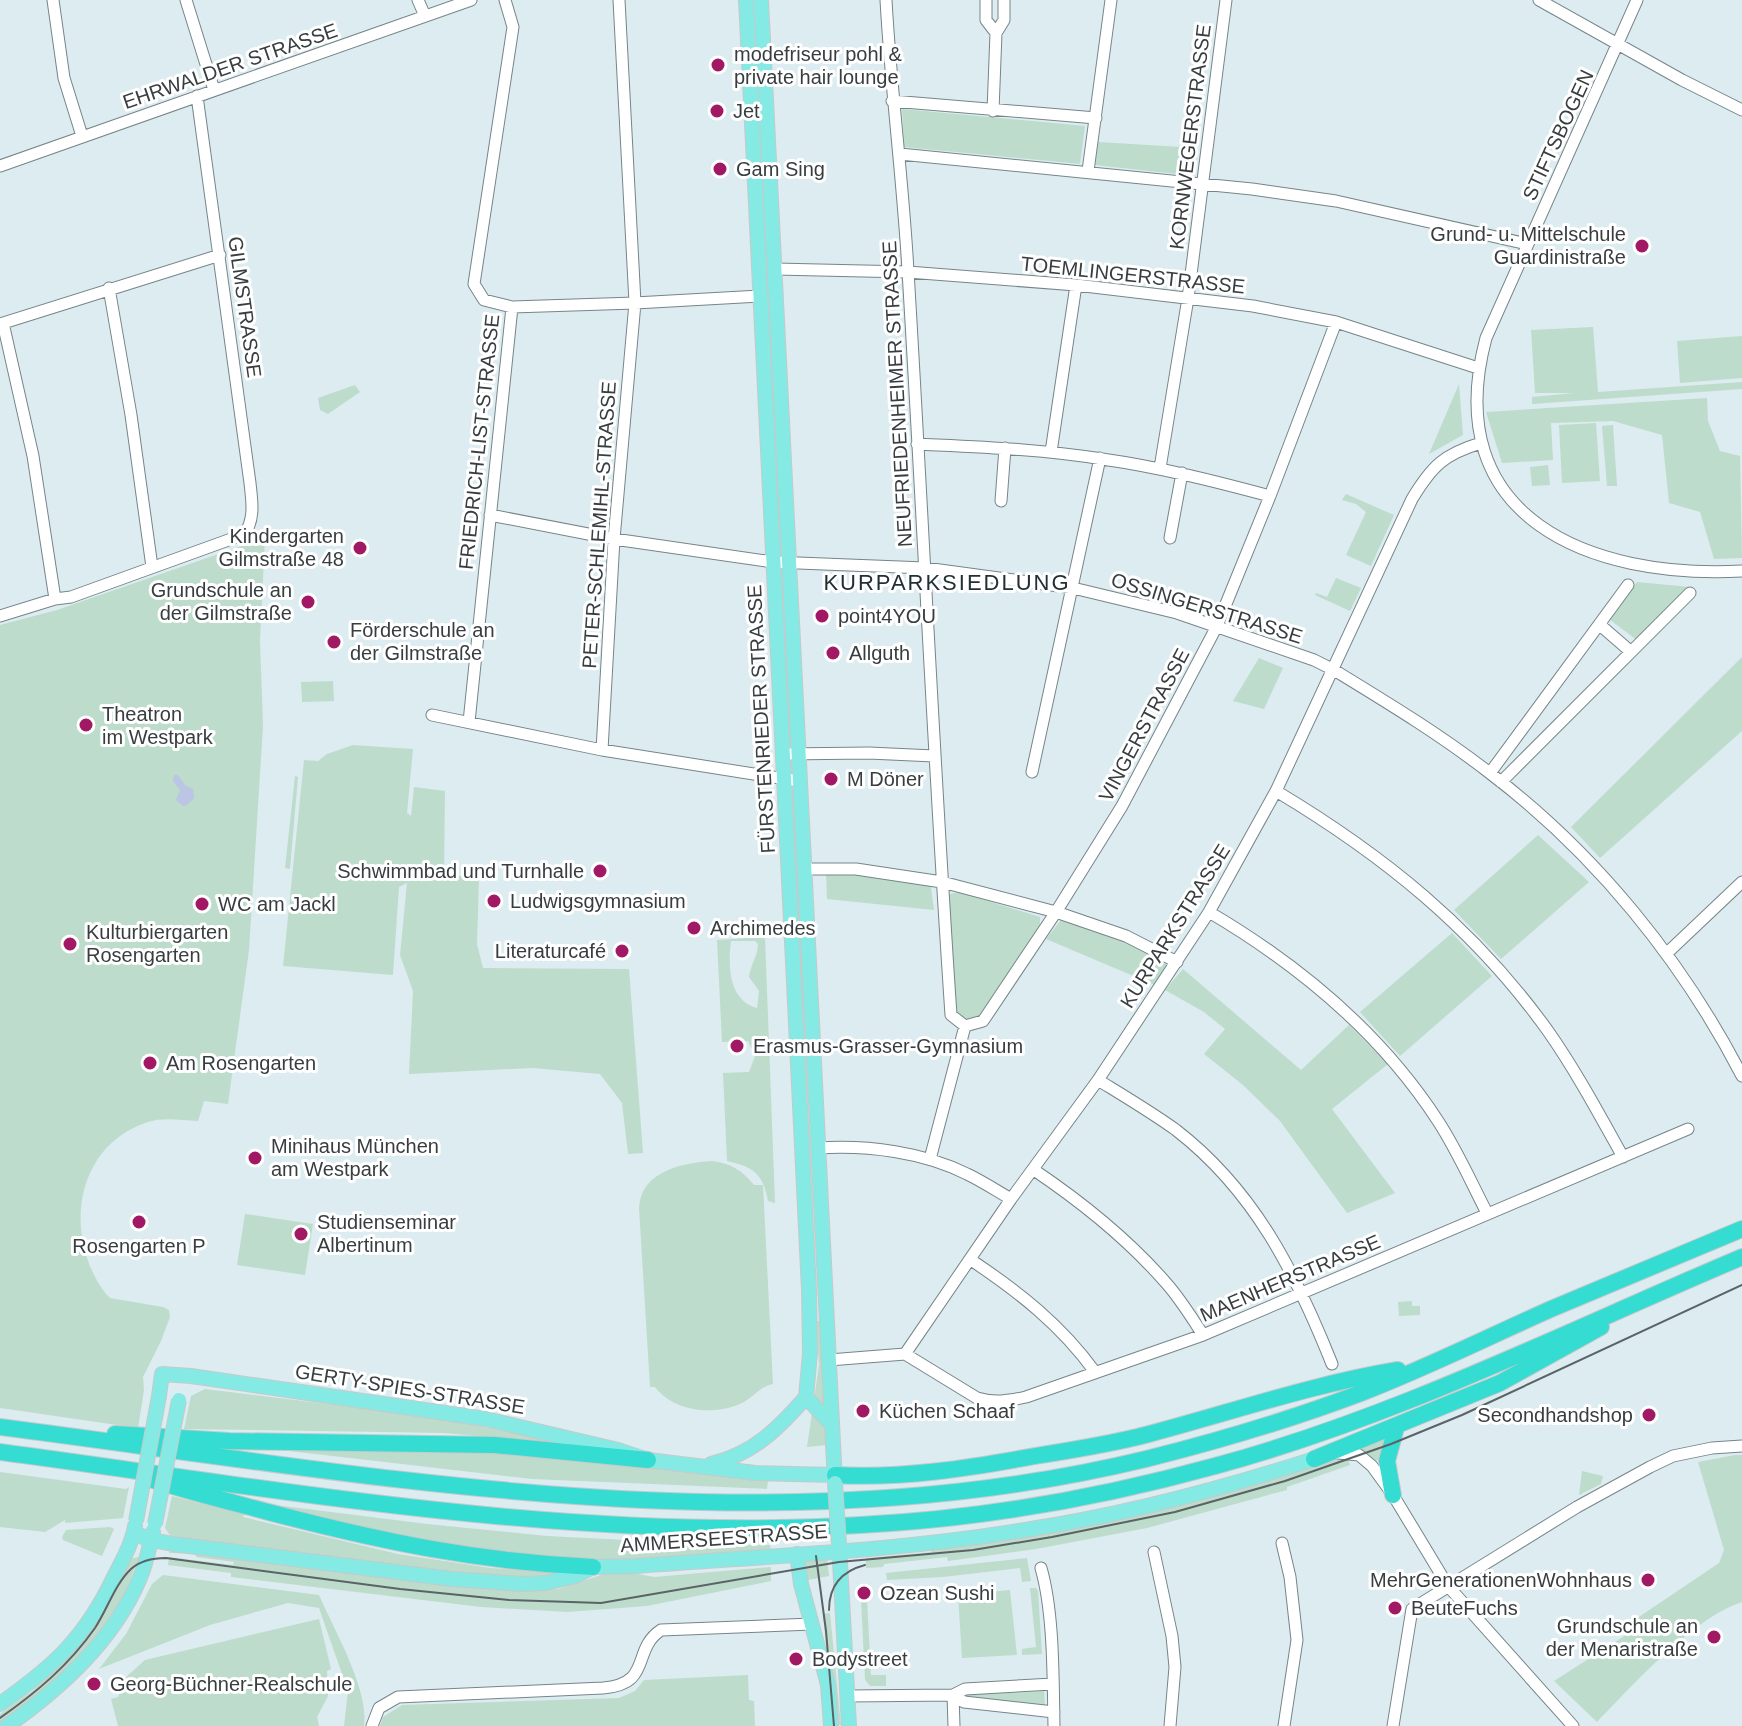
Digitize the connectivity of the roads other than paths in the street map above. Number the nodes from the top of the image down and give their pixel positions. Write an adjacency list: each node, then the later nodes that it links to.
1 (53, 0): 25 (street)
2 (186, 0): 19 (street)
3 (418, 0): 16 (street)
4 (471, 0): 16 (street, EHRWALDER STRASSE)
5 (505, 0): 39 (street, FRIEDRICH-LIST-STRASSE)
6 (619, 0): 38 (street, PETER-SCHLEMIHL-STRASSE)
7 (746, 0): 36 (main road, FÜRSTENRIEDER STRASSE)
8 (761, 0): 32 (main road, FÜRSTENRIEDER STRASSE)
9 (886, 0): 21 (street, NEUFRIEDENHEIMER STRASSE)
10 (986, 0): 17 (street)
11 (1004, 0): 17 (street)
12 (1111, 0): 24 (street)
13 (1226, 0): 29 (street, KORNWEGERSTRASSE)
14 (1539, 0): 18 (street)
15 (1637, 0): 18 (street, STIFTSBOGEN)
16 (425, 16): 19 (street, EHRWALDER STRASSE)
17 (996, 33): 23 (street)
18 (1618, 44): 22 (street); 30 (street, STIFTSBOGEN)
19 (214, 90): 20 (street, EHRWALDER STRASSE)
20 (197, 96): 25 (street, EHRWALDER STRASSE); 31 (street, GILMSTRASSE)
21 (892, 101): 23 (street); 26 (street, NEUFRIEDENHEIMER STRASSE)
22 (1742, 110)
23 (993, 111): 24 (street)
24 (1096, 118): 28 (street)
25 (82, 136): 27 (street, EHRWALDER STRASSE)
26 (900, 154): 28 (street); 33 (street, NEUFRIEDENHEIMER STRASSE)
27 (0, 166)
28 (1088, 171): 29 (street)
29 (1203, 184): 30 (street); 37 (street, KORNWEGERSTRASSE)
30 (1527, 244): 42 (street, STIFTSBOGEN)
31 (220, 255): 35 (street); 56 (street, GILMSTRASSE)
32 (775, 269): 33 (street, TOEMLINGERSTRASSE); 55 (main road, FÜRSTENRIEDER STRASSE)
33 (908, 272): 34 (street, TOEMLINGERSTRASSE); 44 (street, NEUFRIEDENHEIMER STRASSE)
34 (1076, 285): 37 (street, TOEMLINGERSTRASSE); 46 (street)
35 (109, 288): 41 (street); 56 (street)
36 (760, 296): 38 (street); 55 (main road, FÜRSTENRIEDER STRASSE)
37 (1188, 298): 40 (street, TOEMLINGERSTRASSE); 48 (street, KORNWEGERSTRASSE)
38 (635, 303): 39 (street); 54 (street, PETER-SCHLEMIHL-STRASSE)
39 (512, 307): 52 (street, FRIEDRICH-LIST-STRASSE)
40 (1336, 322): 42 (street, TOEMLINGERSTRASSE); 50 (street, VINGERSTRASSE)
41 (1, 323): 62 (street)
42 (1478, 368): 43 (street, STIFTSBOGEN)
43 (1481, 443): 58 (street, STIFTSBOGEN); 67 (street, KURPARKSTRASSE)
44 (917, 444): 45 (street); 57 (street, NEUFRIEDENHEIMER STRASSE)
45 (1005, 448): 46 (street); 51 (street)
46 (1051, 452): 47 (street)
47 (1100, 458): 48 (street); 60 (street)
48 (1160, 468): 49 (street)
49 (1182, 473): 50 (street); 53 (street)
50 (1270, 496): 65 (street, VINGERSTRASSE)
51 (1001, 501)
52 (490, 515): 54 (street, OSSINGERSTRASSE); 69 (street, FRIEDRICH-LIST-STRASSE)
53 (1170, 538)
54 (614, 539): 55 (street, OSSINGERSTRASSE); 70 (street, PETER-SCHLEMIHL-STRASSE)
55 (782, 562): 57 (street, OSSINGERSTRASSE); 71 (main road, FÜRSTENRIEDER STRASSE); 72 (main road, FÜRSTENRIEDER STRASSE)
56 (152, 567): 62 (street)
57 (925, 568): 60 (street, OSSINGERSTRASSE); 73 (street, NEUFRIEDENHEIMER STRASSE)
58 (1742, 571)
59 (1628, 585): 64 (street)
60 (1073, 588): 65 (street, OSSINGERSTRASSE); 74 (street)
61 (1690, 593): 66 (street)
62 (55, 599): 63 (street)
63 (0, 616)
64 (1600, 625): 66 (street); 75 (street)
65 (1217, 626): 67 (street, OSSINGERSTRASSE); 83 (street, VINGERSTRASSE)
66 (1630, 651): 78 (street)
67 (1334, 670): 75 (street, OSSINGERSTRASSE); 79 (street, KURPARKSTRASSE)
68 (432, 715): 69 (street)
69 (469, 722): 70 (street)
70 (602, 750): 76 (street)
71 (800, 753): 72 (street); 73 (street); 77 (main road, FÜRSTENRIEDER STRASSE)
72 (783, 754): 76 (main road, FÜRSTENRIEDER STRASSE)
73 (934, 756): 81 (street, NEUFRIEDENHEIMER STRASSE)
74 (1032, 772)
75 (1490, 773): 78 (street, OSSINGERSTRASSE)
76 (784, 779): 77 (street); 109 (main road, FÜRSTENRIEDER STRASSE)
77 (801, 780): 80 (main road, FÜRSTENRIEDER STRASSE)
78 (1501, 782): 85 (street, OSSINGERSTRASSE)
79 (1276, 791): 84 (street, KURPARKSTRASSE); 92 (street)
80 (805, 869): 81 (street); 91 (main road, FÜRSTENRIEDER STRASSE)
81 (942, 882): 83 (street); 87 (street, NEUFRIEDENHEIMER STRASSE)
82 (1742, 882): 85 (street)
83 (1056, 912): 86 (street); 87 (street, VINGERSTRASSE)
84 (1209, 912): 86 (street, KURPARKSTRASSE); 96 (street)
85 (1666, 954): 88 (street, OSSINGERSTRASSE)
86 (1177, 962): 89 (street, KURPARKSTRASSE)
87 (965, 1026): 93 (street)
88 (1742, 1076)
89 (1098, 1080): 94 (street, KURPARKSTRASSE); 101 (street)
90 (1688, 1129): 92 (street, MAENHERSTRASSE)
91 (819, 1148): 93 (street); 104 (main road, FÜRSTENRIEDER STRASSE)
92 (1623, 1157): 96 (street, MAENHERSTRASSE)
93 (930, 1159): 95 (street)
94 (1034, 1170): 95 (street, KURPARKSTRASSE); 102 (street)
95 (1011, 1199): 99 (street, KURPARKSTRASSE)
96 (1487, 1213): 101 (street, MAENHERSTRASSE)
97 (1742, 1229): 106 (highway)
98 (1742, 1257): 100 (highway)
99 (971, 1260): 103 (street, KURPARKSTRASSE); 107 (street)
100 (1672, 1287): 112 (highway); 119 (highway)
101 (1304, 1294): 102 (street, MAENHERSTRASSE); 105 (street)
102 (1203, 1335): 107 (street, MAENHERSTRASSE)
103 (905, 1354): 104 (street); 107 (street, MAENHERSTRASSE)
104 (829, 1360): 110 (main road, FÜRSTENRIEDER STRASSE)
105 (1332, 1364)
106 (1423, 1366): 113 (highway); 120 (highway)
107 (1095, 1372)
108 (183, 1376): 117 (main road, GERTY-SPIES-STRASSE); 122 (main road, GERTY-SPIES-STRASSE, bridge); 123 (main road, bridge)
109 (806, 1397): 110 (main road); 118 (main road)
110 (832, 1425): 120 (main road, FÜRSTENRIEDER STRASSE)
111 (0, 1427): 113 (highway)
112 (1396, 1428): 116 (highway); 121 (highway)
113 (25, 1430): 117 (highway)
114 (1742, 1446): 130 (street)
115 (0, 1452): 119 (highway)
116 (1314, 1459): 121 (street); 125 (main road, AMMERSEESTRASSE)
117 (648, 1460): 118 (main road)
118 (703, 1466): 120 (main road)
119 (116, 1468): 128 (highway)
120 (835, 1479): 125 (main road, FÜRSTENRIEDER STRASSE, bridge)
121 (1393, 1495): 130 (street)
122 (135, 1526): 123 (main road, AMMERSEESTRASSE); 135 (main road)
123 (151, 1540): 128 (main road, AMMERSEESTRASSE); 137 (main road)
124 (1282, 1543): 144 (street)
125 (839, 1547): 127 (main road, AMMERSEESTRASSE); 134 (main road, FÜRSTENRIEDER STRASSE)
126 (1154, 1552): 143 (street)
127 (797, 1554): 128 (main road, AMMERSEESTRASSE); 131 (main road)
128 (593, 1567)
129 (1041, 1568): 132 (street)
130 (1448, 1586): 145 (street); 146 (street)
131 (812, 1624): 138 (street); 139 (main road)
132 (1053, 1684): 133 (street); 136 (street)
133 (953, 1695): 134 (street); 136 (street); 141 (street)
134 (847, 1696): 140 (main road, FÜRSTENRIEDER STRASSE)
135 (0, 1704)
136 (1054, 1712): 142 (street)
137 (7, 1726)
138 (372, 1726)
139 (831, 1726)
140 (849, 1726)
141 (954, 1726)
142 (1054, 1726)
143 (1170, 1726)
144 (1284, 1726)
145 (1393, 1726)
146 (1573, 1726)

